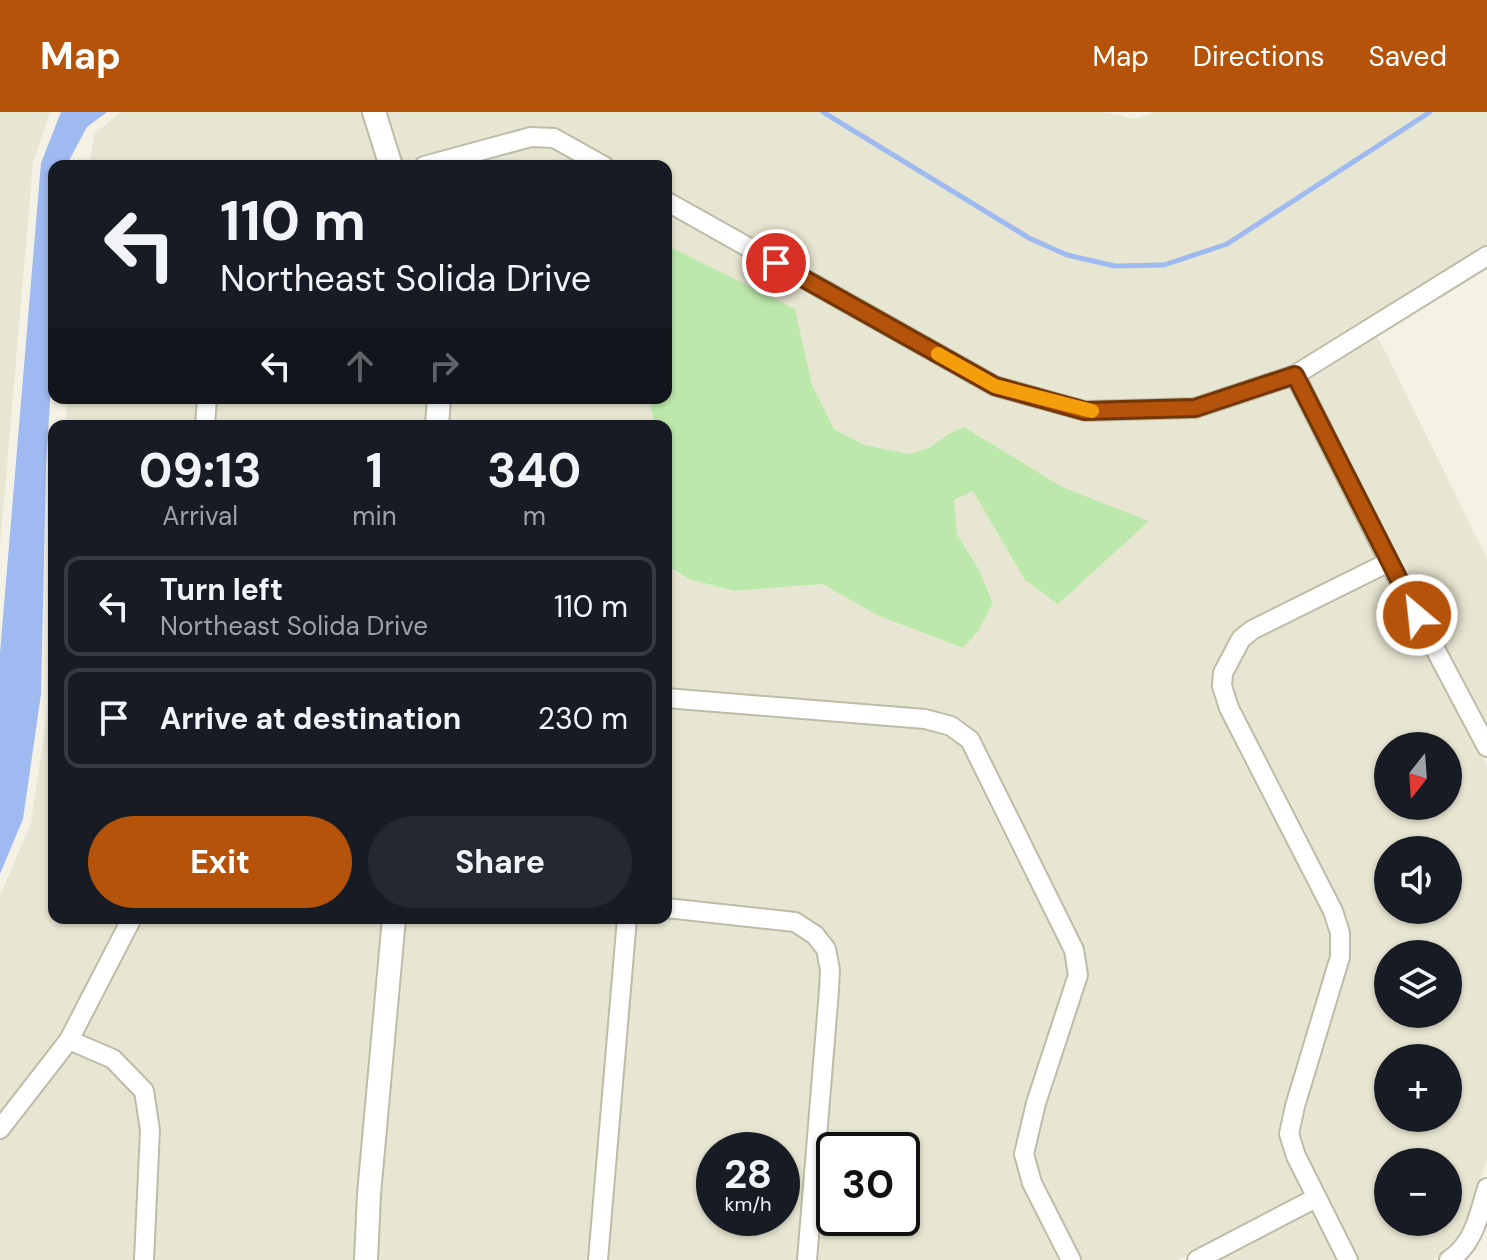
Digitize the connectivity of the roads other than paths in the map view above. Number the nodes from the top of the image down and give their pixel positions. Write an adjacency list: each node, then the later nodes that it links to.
1 (374, 112): 2 (street)
2 (389, 160)
3 (446, 160): 4 (street)
4 (593, 160)
5 (672, 204): 7 (street)
6 (1487, 256): 7 (street)
7 (1295, 375): 8 (street)
8 (1389, 562): 10 (street); 18 (street)
9 (672, 698): 23 (street)
10 (1487, 747)
11 (672, 909): 22 (street)
12 (129, 924): 15 (street)
13 (393, 924): 20 (street)
14 (626, 924): 21 (street)
15 (69, 1040): 16 (street); 19 (street)
16 (0, 1129)
17 (1487, 1188): 26 (street)
18 (1316, 1198): 24 (street); 25 (street)
19 (144, 1260)
20 (366, 1260)
21 (598, 1260)
22 (807, 1260)
23 (1071, 1260)
24 (1197, 1260)
25 (1348, 1260)
26 (1449, 1260)

